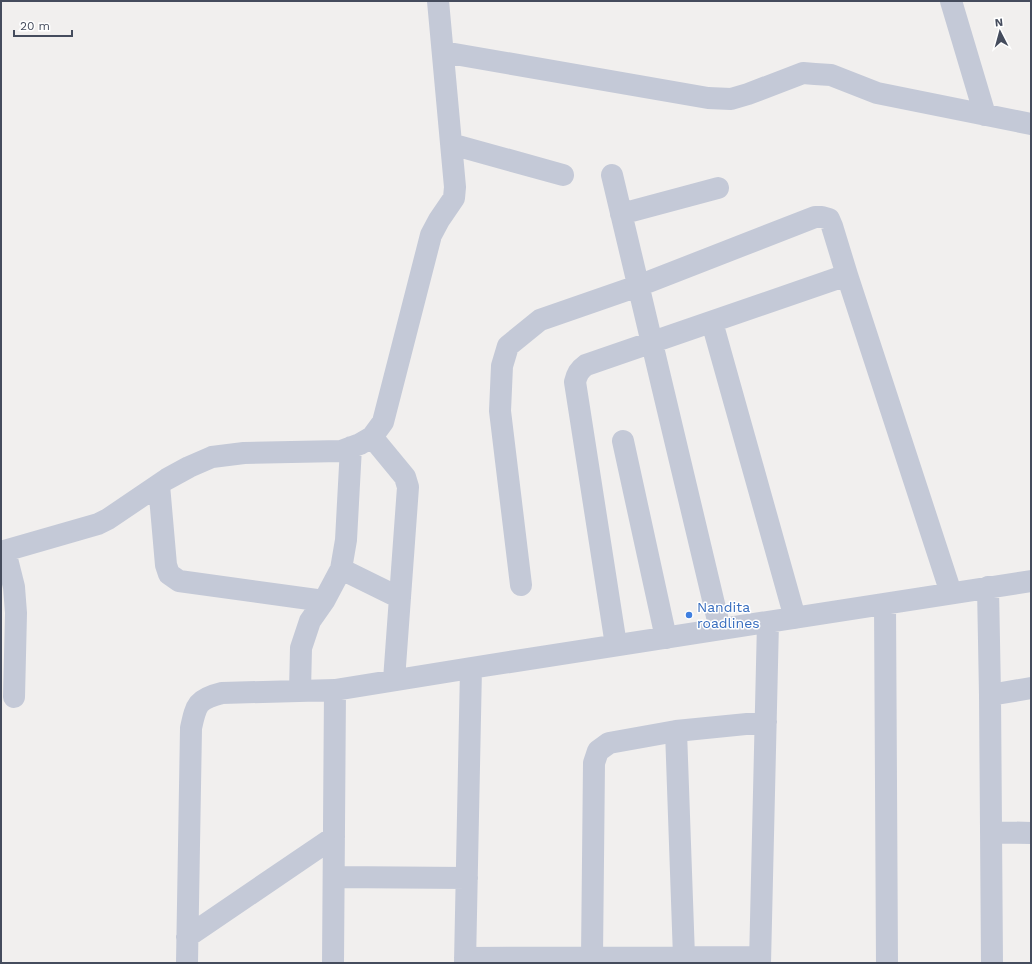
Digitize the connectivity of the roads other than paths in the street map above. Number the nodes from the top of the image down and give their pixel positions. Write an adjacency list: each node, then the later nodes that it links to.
1 (438, 1): 3 (street)
2 (951, 1): 4 (street)
3 (443, 52): 4 (street); 6 (street)
4 (985, 115): 5 (street)
5 (1031, 124)
6 (451, 144): 7 (street); 15 (street)
7 (563, 175)
8 (612, 175): 10 (street)
9 (718, 188): 10 (street)
10 (621, 214): 12 (street)
11 (847, 275): 12 (street); 13 (street); 24 (street)
12 (638, 286): 14 (street); 22 (street)
13 (712, 322): 14 (street); 28 (street)
14 (652, 343): 30 (street); 32 (street)
15 (372, 437): 17 (street); 25 (street)
16 (623, 441): 31 (street)
17 (351, 447): 18 (street); 20 (street)
18 (159, 485): 19 (street); 26 (street)
19 (3, 551): 39 (street)
20 (341, 569): 25 (street); 26 (street)
21 (1031, 581): 23 (street)
22 (521, 585)
23 (988, 587): 24 (street); 38 (street)
24 (951, 593): 27 (street)
25 (400, 598): 34 (street)
26 (324, 601): 37 (street)
27 (885, 604): 28 (street); 54 (street)
28 (795, 618): 29 (street)
29 (768, 622): 30 (street); 40 (street)
30 (720, 629): 31 (street)
31 (666, 638): 32 (street)
32 (616, 646): 33 (street)
33 (471, 668): 34 (street); 46 (street)
34 (394, 680): 36 (street)
35 (1031, 688): 38 (street)
36 (336, 690): 37 (street); 44 (street)
37 (300, 691): 47 (street)
38 (990, 695): 42 (street)
39 (14, 698)
40 (766, 722): 41 (street); 51 (street)
41 (676, 731): 48 (street); 49 (street)
42 (991, 832): 43 (street); 55 (street)
43 (1031, 833)
44 (334, 837): 45 (street); 47 (street)
45 (334, 878): 46 (street); 53 (street)
46 (467, 878): 50 (street)
47 (187, 938): 52 (street)
48 (592, 957): 49 (street); 50 (street)
49 (684, 957): 51 (street)
50 (465, 960)
51 (760, 960)
52 (187, 963)
53 (333, 963)
54 (887, 963)
55 (992, 963)

